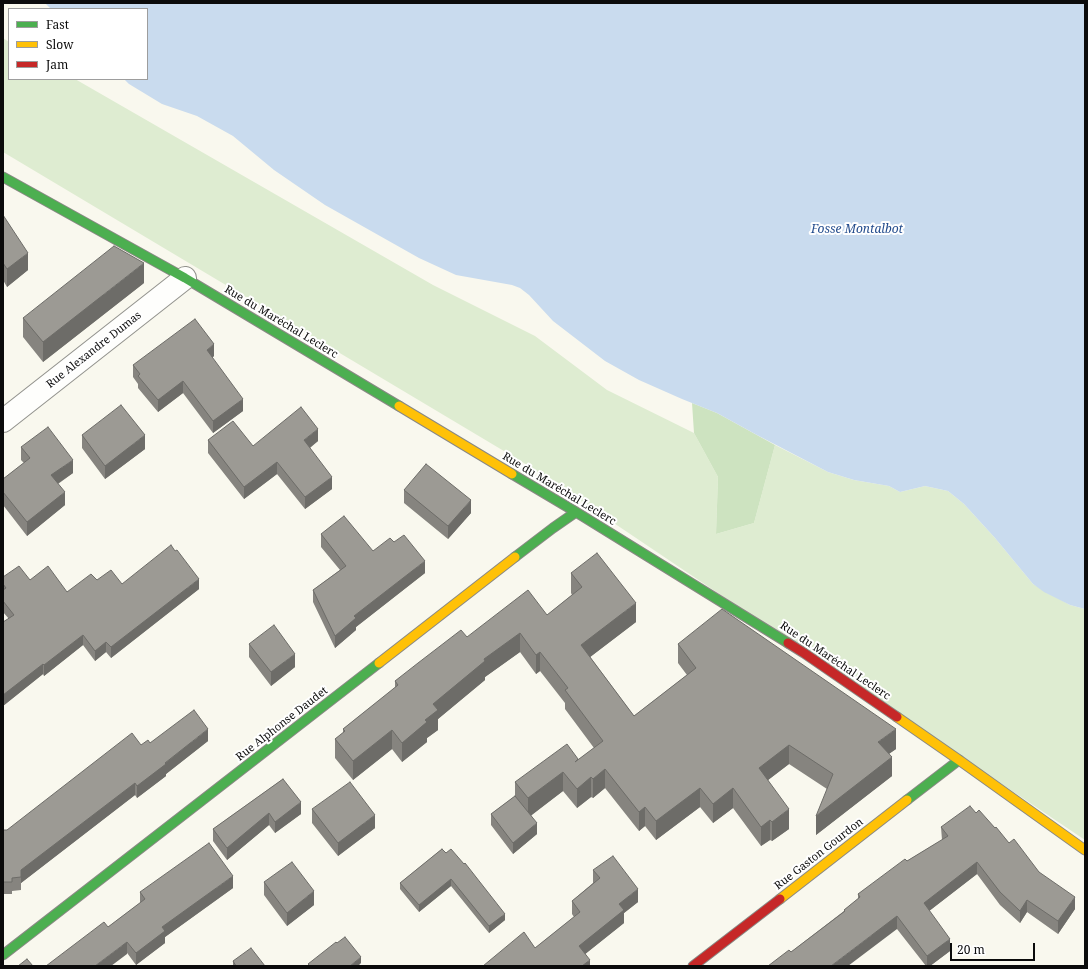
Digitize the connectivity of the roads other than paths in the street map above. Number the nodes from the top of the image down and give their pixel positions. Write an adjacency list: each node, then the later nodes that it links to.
1 (3, 177): 2 (street, Rue du Maréchal Leclerc)
2 (185, 278): 3 (street, Rue Alexandre Dumas); 4 (street, Rue du Maréchal Leclerc)
3 (3, 421)
4 (576, 512): 5 (street, Rue du Maréchal Leclerc); 7 (street, Rue Alphonse Daudet)
5 (959, 760): 6 (street, Rue du Maréchal Leclerc); 8 (street, Rue Gaston Gourdon)
6 (1085, 850)
7 (3, 955)
8 (693, 966)

